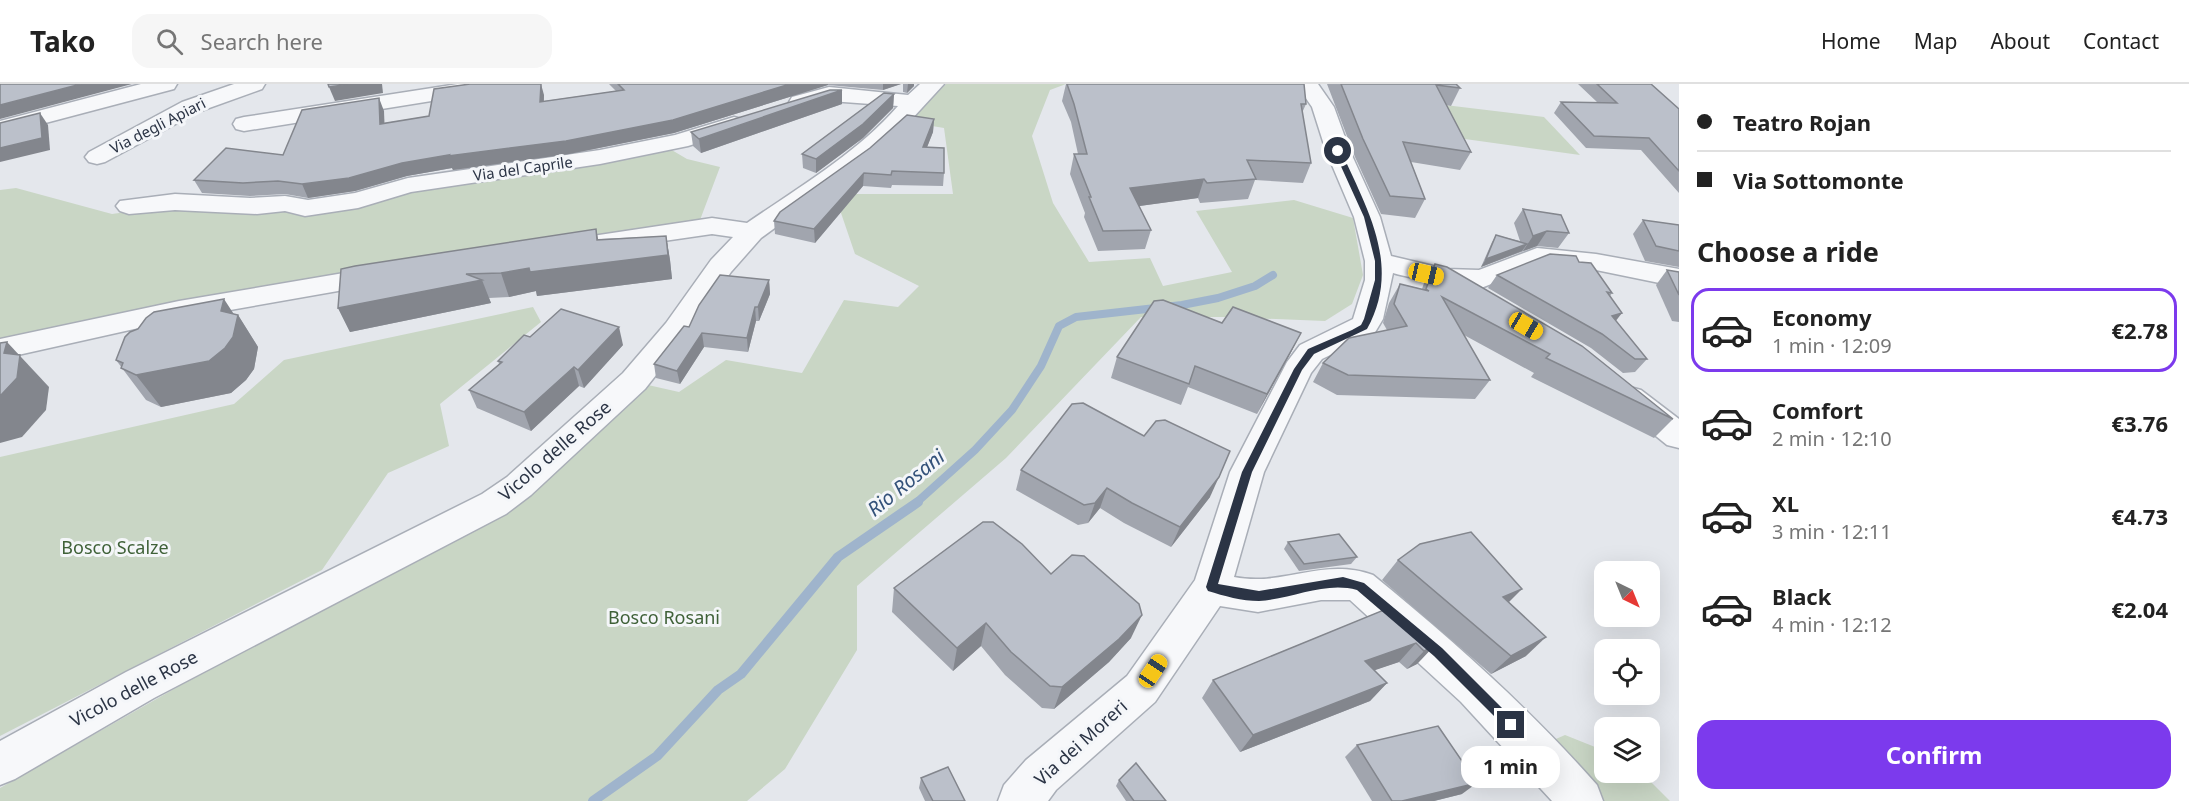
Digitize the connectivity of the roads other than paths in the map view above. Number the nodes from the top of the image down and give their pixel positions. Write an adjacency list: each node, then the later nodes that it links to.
1 (166, 84): 7 (street)
2 (254, 84): 8 (street, Via degli Apiari)
3 (500, 84): 6 (street)
4 (1307, 84): 12 (street, Via dei Moreri)
5 (923, 93): 9 (street, Via del Caprile); 10 (street, Vicolo delle Rose)
6 (244, 124)
7 (0, 128)
8 (97, 157)
9 (129, 207)
10 (752, 232): 11 (street); 21 (street, Vicolo delle Rose)
11 (565, 248)
12 (1379, 261): 14 (street); 20 (street, Via dei Moreri)
13 (408, 272): 17 (street)
14 (1446, 278): 15 (street); 16 (street)
15 (1679, 278)
16 (1496, 308)
17 (0, 349)
18 (1606, 379): 19 (street)
19 (1679, 436)
20 (1212, 587): 22 (street, Via dei Moreri); 23 (street)
21 (0, 764)
22 (1020, 801)
23 (1581, 801)

